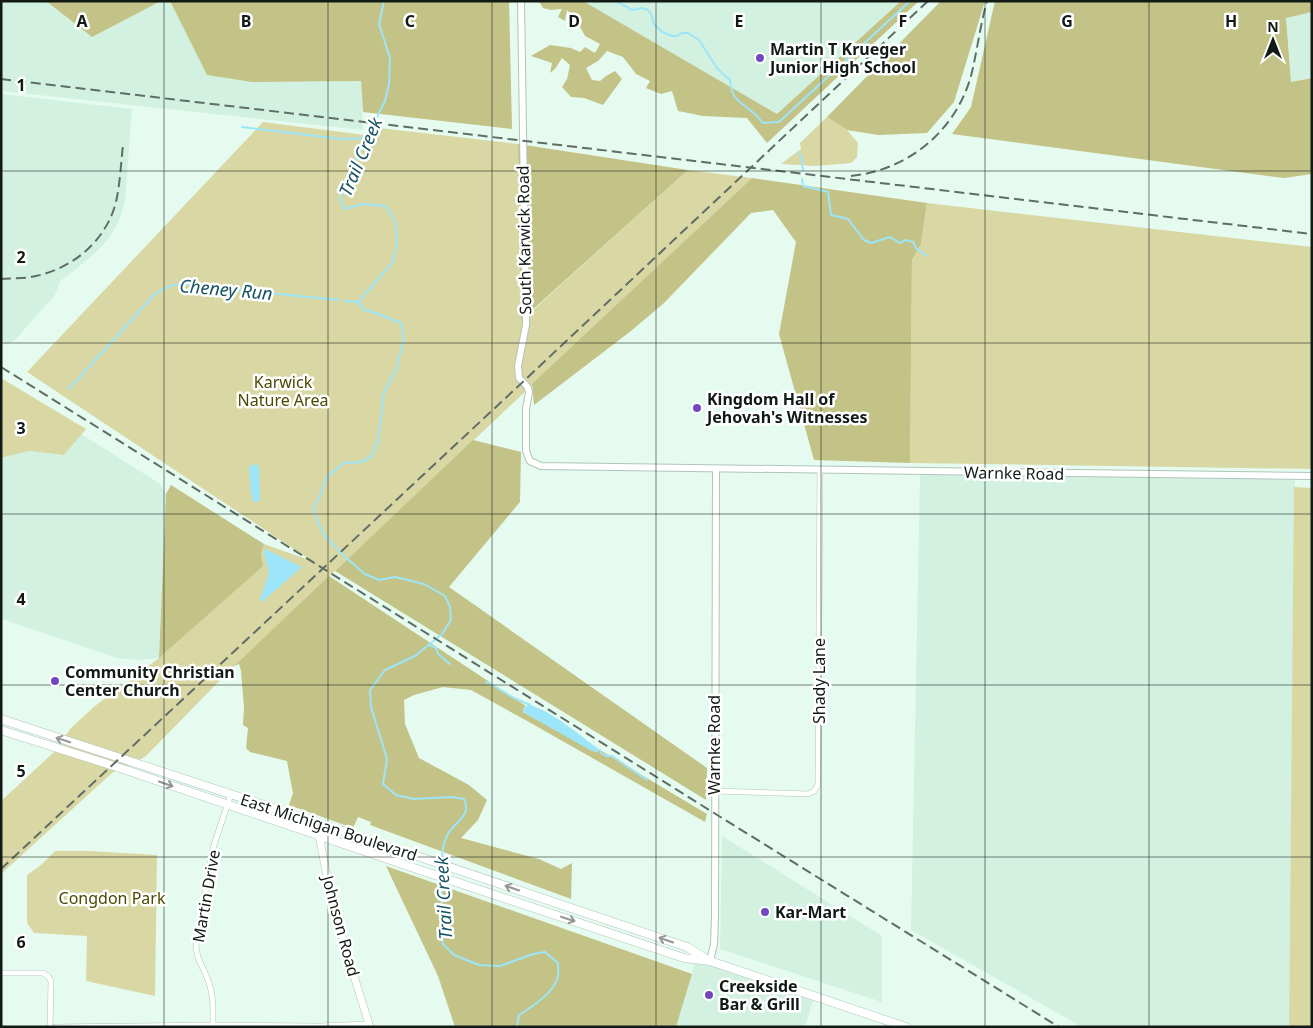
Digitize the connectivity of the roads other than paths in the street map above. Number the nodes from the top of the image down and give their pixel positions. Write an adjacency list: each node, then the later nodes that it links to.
1 (521, 1): 2 (street, South Karwick Road)
2 (541, 466): 3 (street, Warnke Road)
3 (716, 469): 4 (street, Warnke Road); 8 (street, Warnke Road)
4 (820, 470): 5 (street, Warnke Road); 8 (street, Shady Lane)
5 (1312, 476)
6 (1, 719): 9 (main road, East Michigan Boulevard, one-way to 6)
7 (1, 730): 10 (main road, East Michigan Boulevard, one-way to 10)
8 (714, 791): 13 (street, Warnke Road)
9 (231, 794): 10 (street, Martin Drive); 11 (main road, East Michigan Boulevard)
10 (228, 804): 12 (main road, East Michigan Boulevard); 16 (street, Martin Drive)
11 (322, 824): 12 (main road, Johnson Road); 13 (main road, East Michigan Boulevard, one-way to 11)
12 (319, 835): 13 (main road, East Michigan Boulevard, one-way to 13); 15 (main road, Johnson Road)
13 (710, 961): 20 (main road, East Michigan Boulevard)
14 (1, 973): 18 (street)
15 (369, 1025): 17 (street)
16 (213, 1026): 17 (street); 19 (street)
17 (319, 1026)
18 (50, 1027)
19 (55, 1027)
20 (906, 1027)

